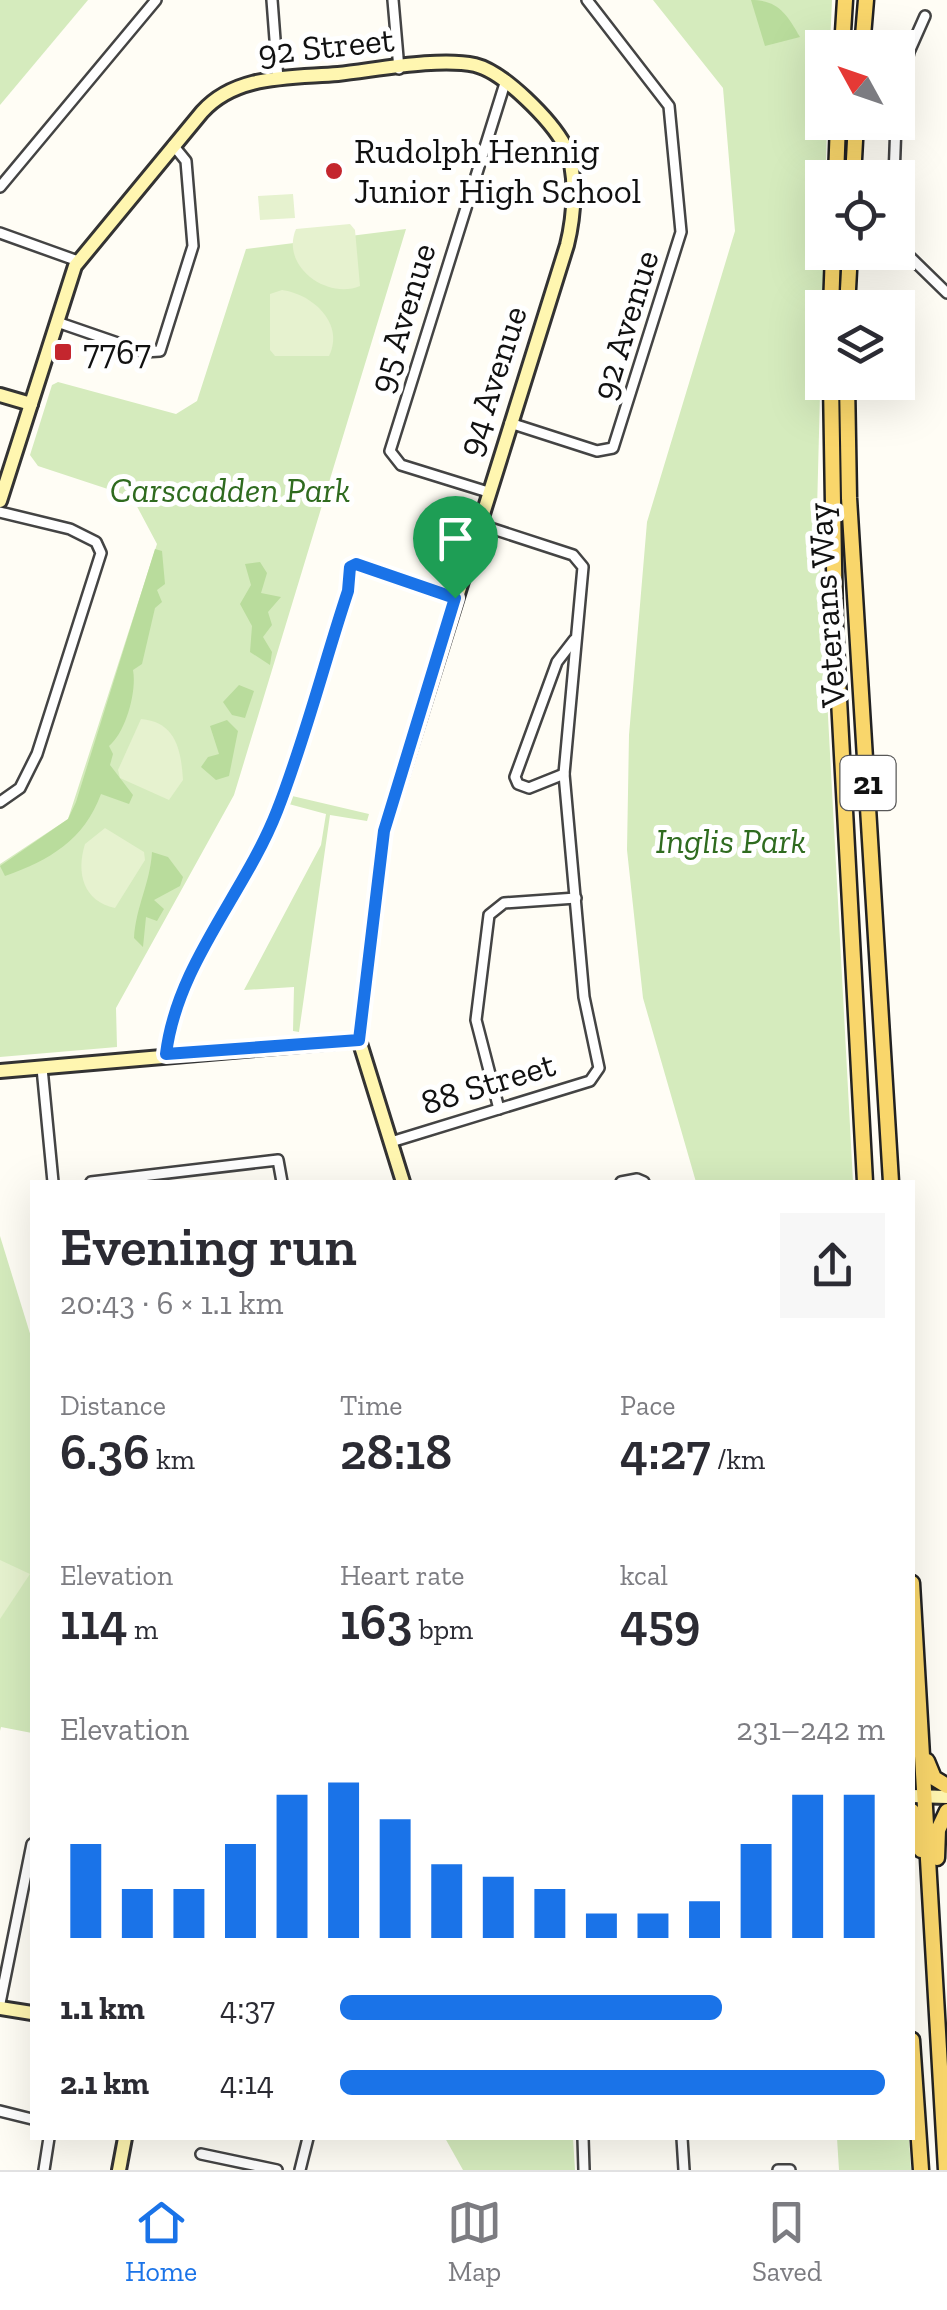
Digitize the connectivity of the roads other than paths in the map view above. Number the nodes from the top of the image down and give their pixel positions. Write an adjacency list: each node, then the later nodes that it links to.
1 (156, 0): 15 (street)
2 (272, 0): 12 (street)
3 (392, 0): 11 (street)
4 (587, 0): 25 (street, 92 Avenue)
5 (844, 0): 8 (main road)
6 (866, 0): 9 (main road)
7 (926, 16): 10 (street)
8 (843, 30)
9 (864, 30)
10 (915, 39)
11 (398, 69): 12 (street, 92 Street); 13 (street, 92 Street)
12 (278, 79): 14 (street, 92 Street)
13 (506, 80): 25 (street, 94 Avenue); 26 (street, 95 Avenue)
14 (174, 145): 17 (street, 92 Street); 20 (street)
15 (0, 188)
16 (0, 233): 17 (street)
17 (78, 261): 20 (street)
18 (915, 262): 19 (street)
19 (947, 293)
20 (57, 322): 24 (street)
21 (0, 395): 24 (street)
22 (831, 400): 45 (main road, Veterans Way / 21)
23 (847, 400): 46 (main road, Veterans Way / 21)
24 (31, 404): 27 (street)
25 (510, 423): 26 (street, 94 Avenue)
26 (488, 492): 29 (street, 94 Avenue)
27 (0, 501)
28 (0, 512): 33 (street)
29 (478, 524): 30 (street, 94 Avenue); 31 (street)
30 (455, 598): 35 (street, 94 Avenue); 36 (street)
31 (574, 640): 32 (street); 32 (street)
32 (564, 774): 34 (street)
33 (0, 802)
34 (576, 898): 39 (street, 88 Street); 39 (street)
35 (359, 1040): 36 (street); 40 (street, 94 Avenue)
36 (166, 1054): 37 (street)
37 (42, 1068): 38 (street); 41 (street)
38 (0, 1072)
39 (499, 1109): 40 (street, 88 Street)
40 (391, 1142): 44 (street, 94 Avenue)
41 (53, 1180)
42 (109, 1180): 43 (street)
43 (282, 1180)
44 (402, 1180)
45 (865, 1180)
46 (891, 1180)
47 (915, 1633): 48 (main road)
48 (922, 1750): 49 (main road); 50 (main road)
49 (947, 1786)
50 (919, 1797): 51 (street); 55 (main road)
51 (947, 1797)
52 (947, 1811): 56 (main road)
53 (915, 1824): 55 (main road)
54 (30, 1854): 57 (street)
55 (930, 1890): 56 (main road)
56 (932, 1913): 77 (main road)
57 (0, 2006): 58 (street)
58 (30, 2013)
59 (915, 2083): 76 (main road)
60 (0, 2112): 61 (street)
61 (30, 2119)
62 (49, 2140): 68 (street)
63 (125, 2140): 69 (street)
64 (308, 2140): 71 (street)
65 (582, 2140): 72 (street)
66 (682, 2140): 73 (street)
67 (202, 2154): 70 (street)
68 (44, 2170)
69 (118, 2170)
70 (277, 2170)
71 (300, 2170)
72 (584, 2170)
73 (684, 2170)
74 (778, 2170): 75 (street)
75 (790, 2170)
76 (921, 2170)
77 (946, 2170)

